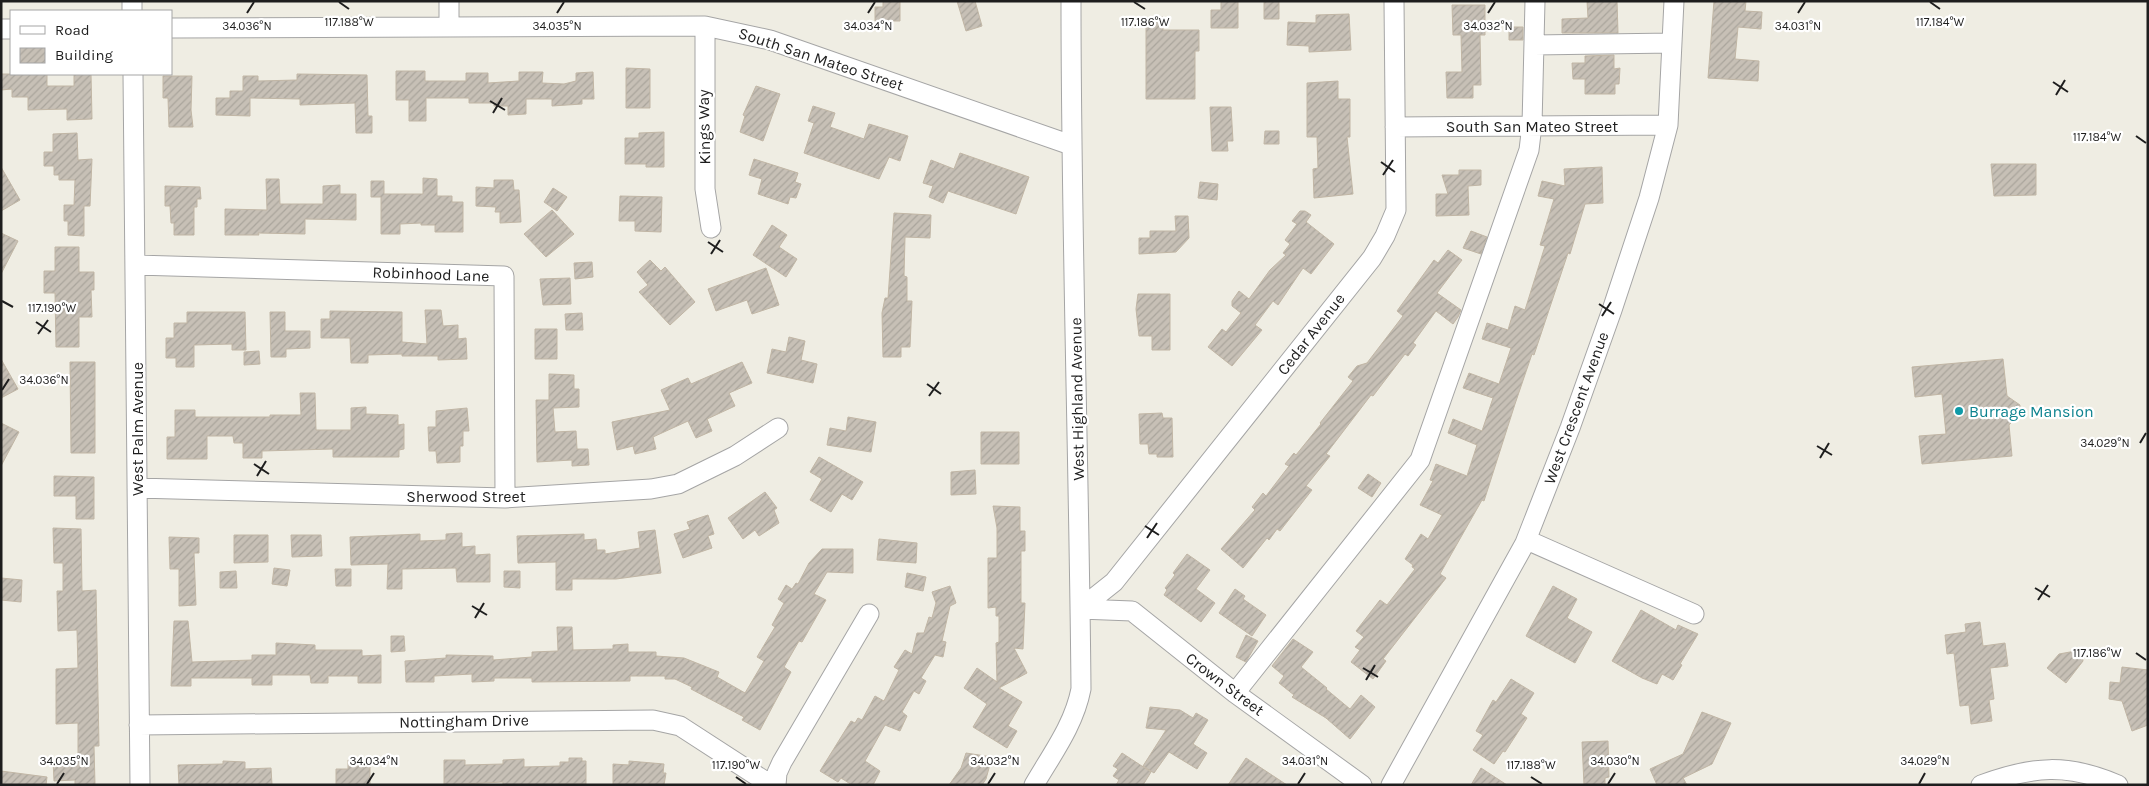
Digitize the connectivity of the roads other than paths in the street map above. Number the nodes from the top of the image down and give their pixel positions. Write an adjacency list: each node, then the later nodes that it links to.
1 (449, 1): 6 (street)
2 (1071, 1): 15 (street, West Highland Avenue)
3 (1394, 1): 14 (street, Cedar Avenue)
4 (1535, 1): 10 (street)
5 (1674, 1): 9 (street, West Crescent Avenue)
6 (449, 26): 7 (street, South San Mateo Street); 8 (street, South San Mateo Street)
7 (705, 26): 15 (street, South San Mateo Street); 16 (street, Kings Way)
8 (172, 28)
9 (1672, 43): 10 (street); 13 (street, West Crescent Avenue)
10 (1534, 45): 12 (street)
11 (133, 75): 17 (street, West Palm Avenue)
12 (1532, 125): 13 (street, South San Mateo Street); 14 (street, South San Mateo Street); 25 (street)
13 (1668, 126): 21 (street, West Crescent Avenue)
14 (1395, 127): 22 (street, Cedar Avenue)
15 (1071, 144): 22 (street, West Highland Avenue)
16 (711, 228)
17 (136, 265): 19 (street, West Palm Avenue); 20 (street, Robinhood Lane)
18 (778, 428): 20 (street, Sherwood Street)
19 (138, 488): 20 (street, Sherwood Street); 26 (street, West Palm Avenue)
20 (505, 498)
21 (1526, 540): 24 (street); 32 (street, West Crescent Avenue)
22 (1080, 609): 25 (street, Crown Street); 30 (street, West Highland Avenue)
23 (869, 614): 29 (street)
24 (1694, 614)
25 (1236, 693): 31 (street, Crown Street)
26 (139, 725): 27 (street, West Palm Avenue); 28 (street, Nottingham Drive)
27 (140, 785)
28 (772, 785)
29 (776, 785)
30 (1034, 785)
31 (1362, 785)
32 (1390, 785)
33 (1982, 785): 34 (street)
34 (2118, 785)

